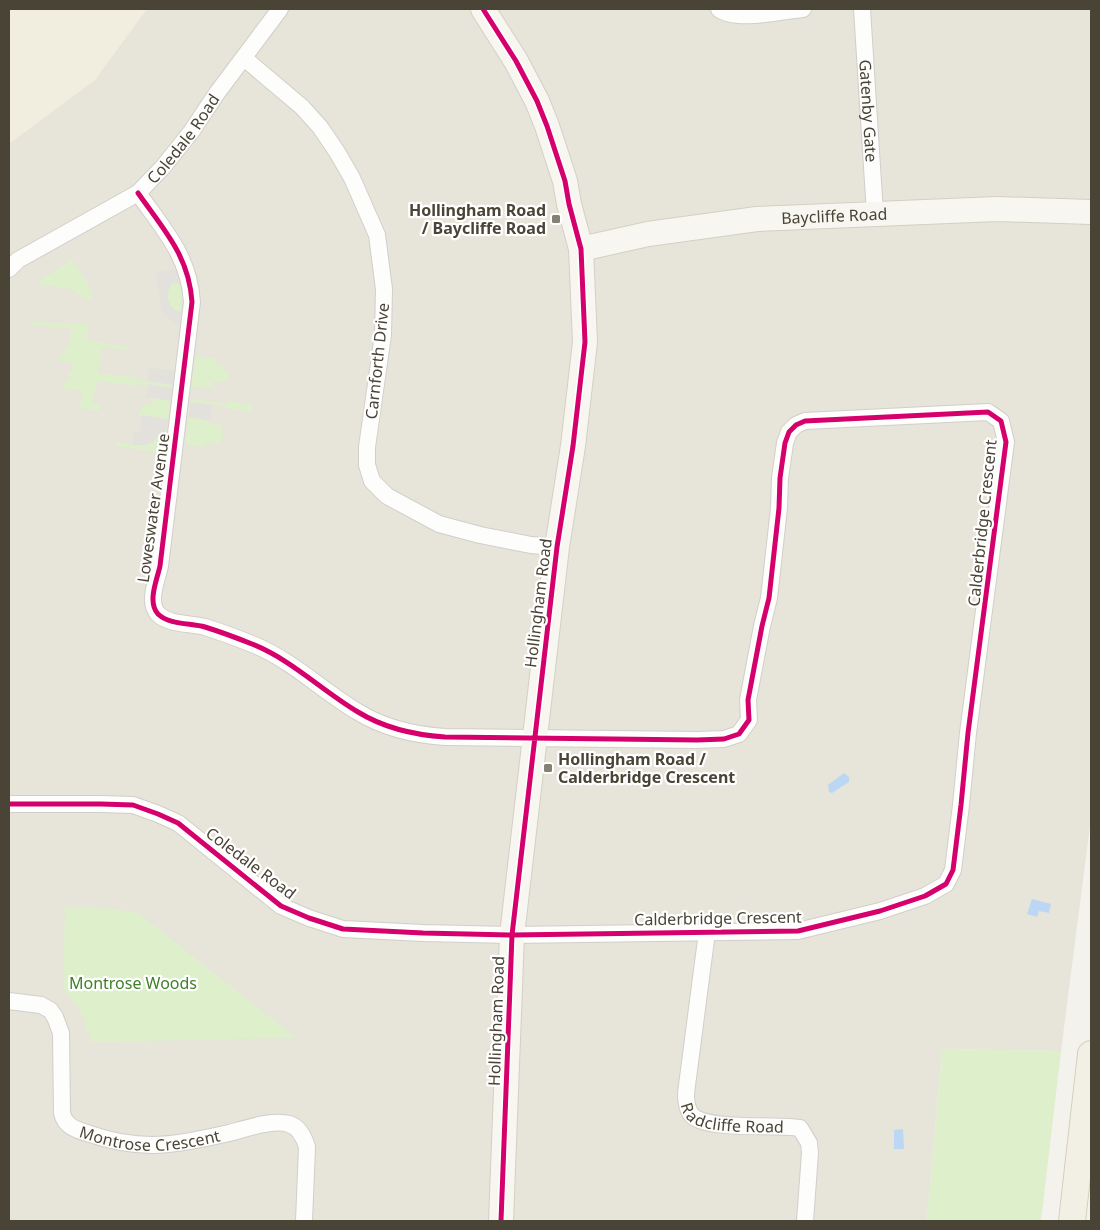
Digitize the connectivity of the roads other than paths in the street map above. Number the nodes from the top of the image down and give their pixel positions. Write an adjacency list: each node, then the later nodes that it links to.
1 (280, 9): 6 (street, Coledale Road)
2 (483, 9): 10 (street, Hollingham Road)
3 (719, 9): 4 (street)
4 (802, 9)
5 (862, 9): 9 (street, Gatenby Gate)
6 (244, 58): 7 (street, Coledale Road); 12 (street, Carnforth Drive)
7 (138, 193): 11 (street, Coledale Road); 13 (street, Loweswater Avenue)
8 (1091, 212): 9 (street, Baycliffe Road)
9 (875, 214): 10 (street, Baycliffe Road)
10 (581, 249): 12 (street, Hollingham Road)
11 (9, 269)
12 (557, 547): 13 (street, Hollingham Road)
13 (535, 737): 15 (street, Calderbridge Crescent); 16 (street, Hollingham Road)
14 (9, 804): 16 (street, Coledale Road)
15 (707, 932): 16 (street, Calderbridge Crescent); 21 (street, Radcliffe Road)
16 (512, 935): 20 (street, Hollingham Road)
17 (9, 1001): 19 (street, Montrose Crescent)
18 (1091, 1054): 22 (main road)
19 (304, 1221)
20 (501, 1221)
21 (805, 1221)
22 (1072, 1221)

